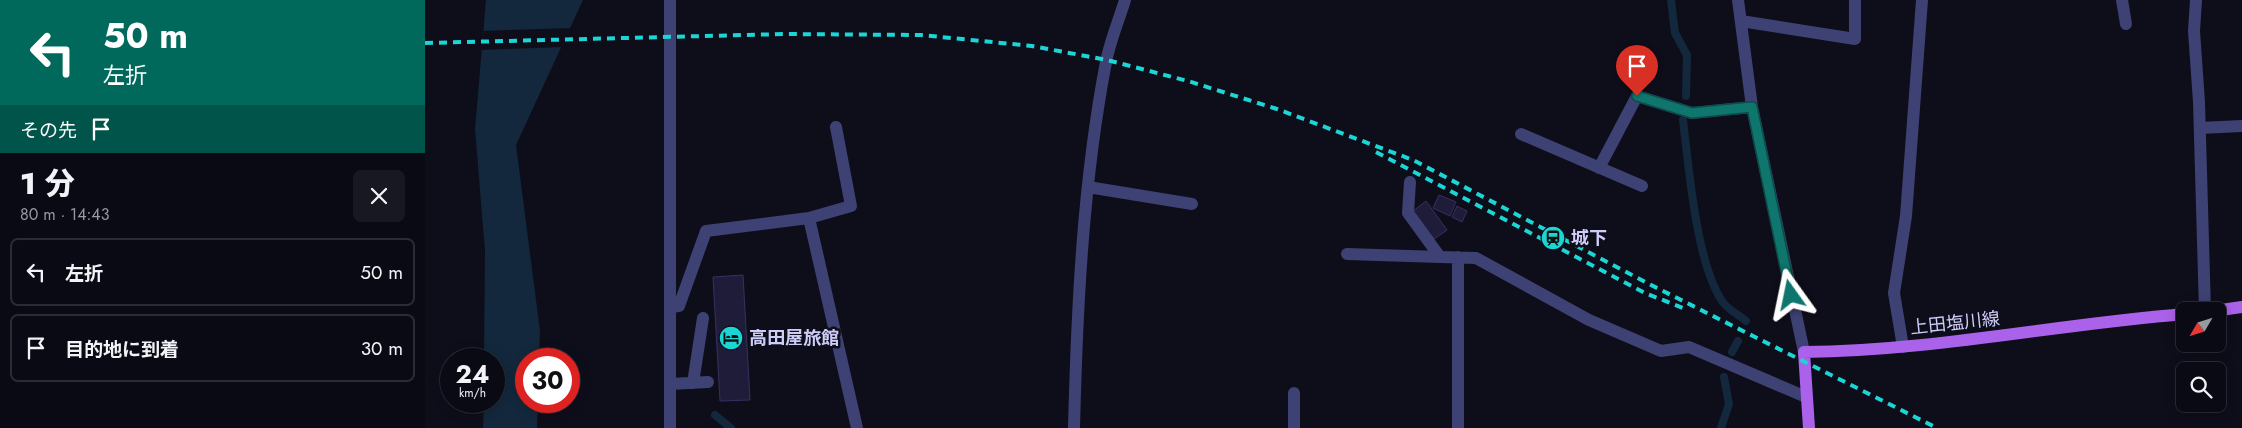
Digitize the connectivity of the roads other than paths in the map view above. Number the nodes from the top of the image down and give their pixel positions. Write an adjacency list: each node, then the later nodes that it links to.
1 (670, 0): 25 (street)
2 (1125, 0): 18 (street)
3 (1738, 0): 8 (street)
4 (1855, 0): 8 (street)
5 (1922, 0): 30 (street)
6 (2122, 0): 9 (street)
7 (2196, 0): 13 (street)
8 (1741, 21): 10 (street)
9 (2126, 24)
10 (1752, 107): 15 (street); 31 (street)
11 (2242, 126): 13 (street)
12 (836, 127): 20 (street)
13 (2200, 128): 24 (street)
14 (1521, 134): 15 (street)
15 (1599, 168): 17 (street)
16 (1410, 182): 22 (street)
17 (1642, 186)
18 (1088, 187): 19 (street); 39 (street)
19 (1192, 204)
20 (809, 218): 25 (street); 38 (street)
21 (1347, 254): 22 (street)
22 (1441, 256): 23 (street)
23 (1458, 257): 36 (street); 41 (street)
24 (2205, 302)
25 (670, 307): 34 (street)
26 (2242, 307): 27 (main road)
27 (2226, 309)
28 (2176, 315): 30 (main road, 上田塩川線)
29 (703, 318): 33 (street)
30 (1903, 347): 31 (main road, 上田塩川線)
31 (1803, 352): 36 (main road)
32 (708, 382): 33 (street)
33 (693, 383): 34 (street)
34 (670, 384): 37 (street)
35 (1294, 393): 40 (street)
36 (1806, 397): 42 (main road)
37 (670, 428)
38 (857, 428)
39 (1073, 428)
40 (1294, 428)
41 (1458, 428)
42 (1809, 428)

